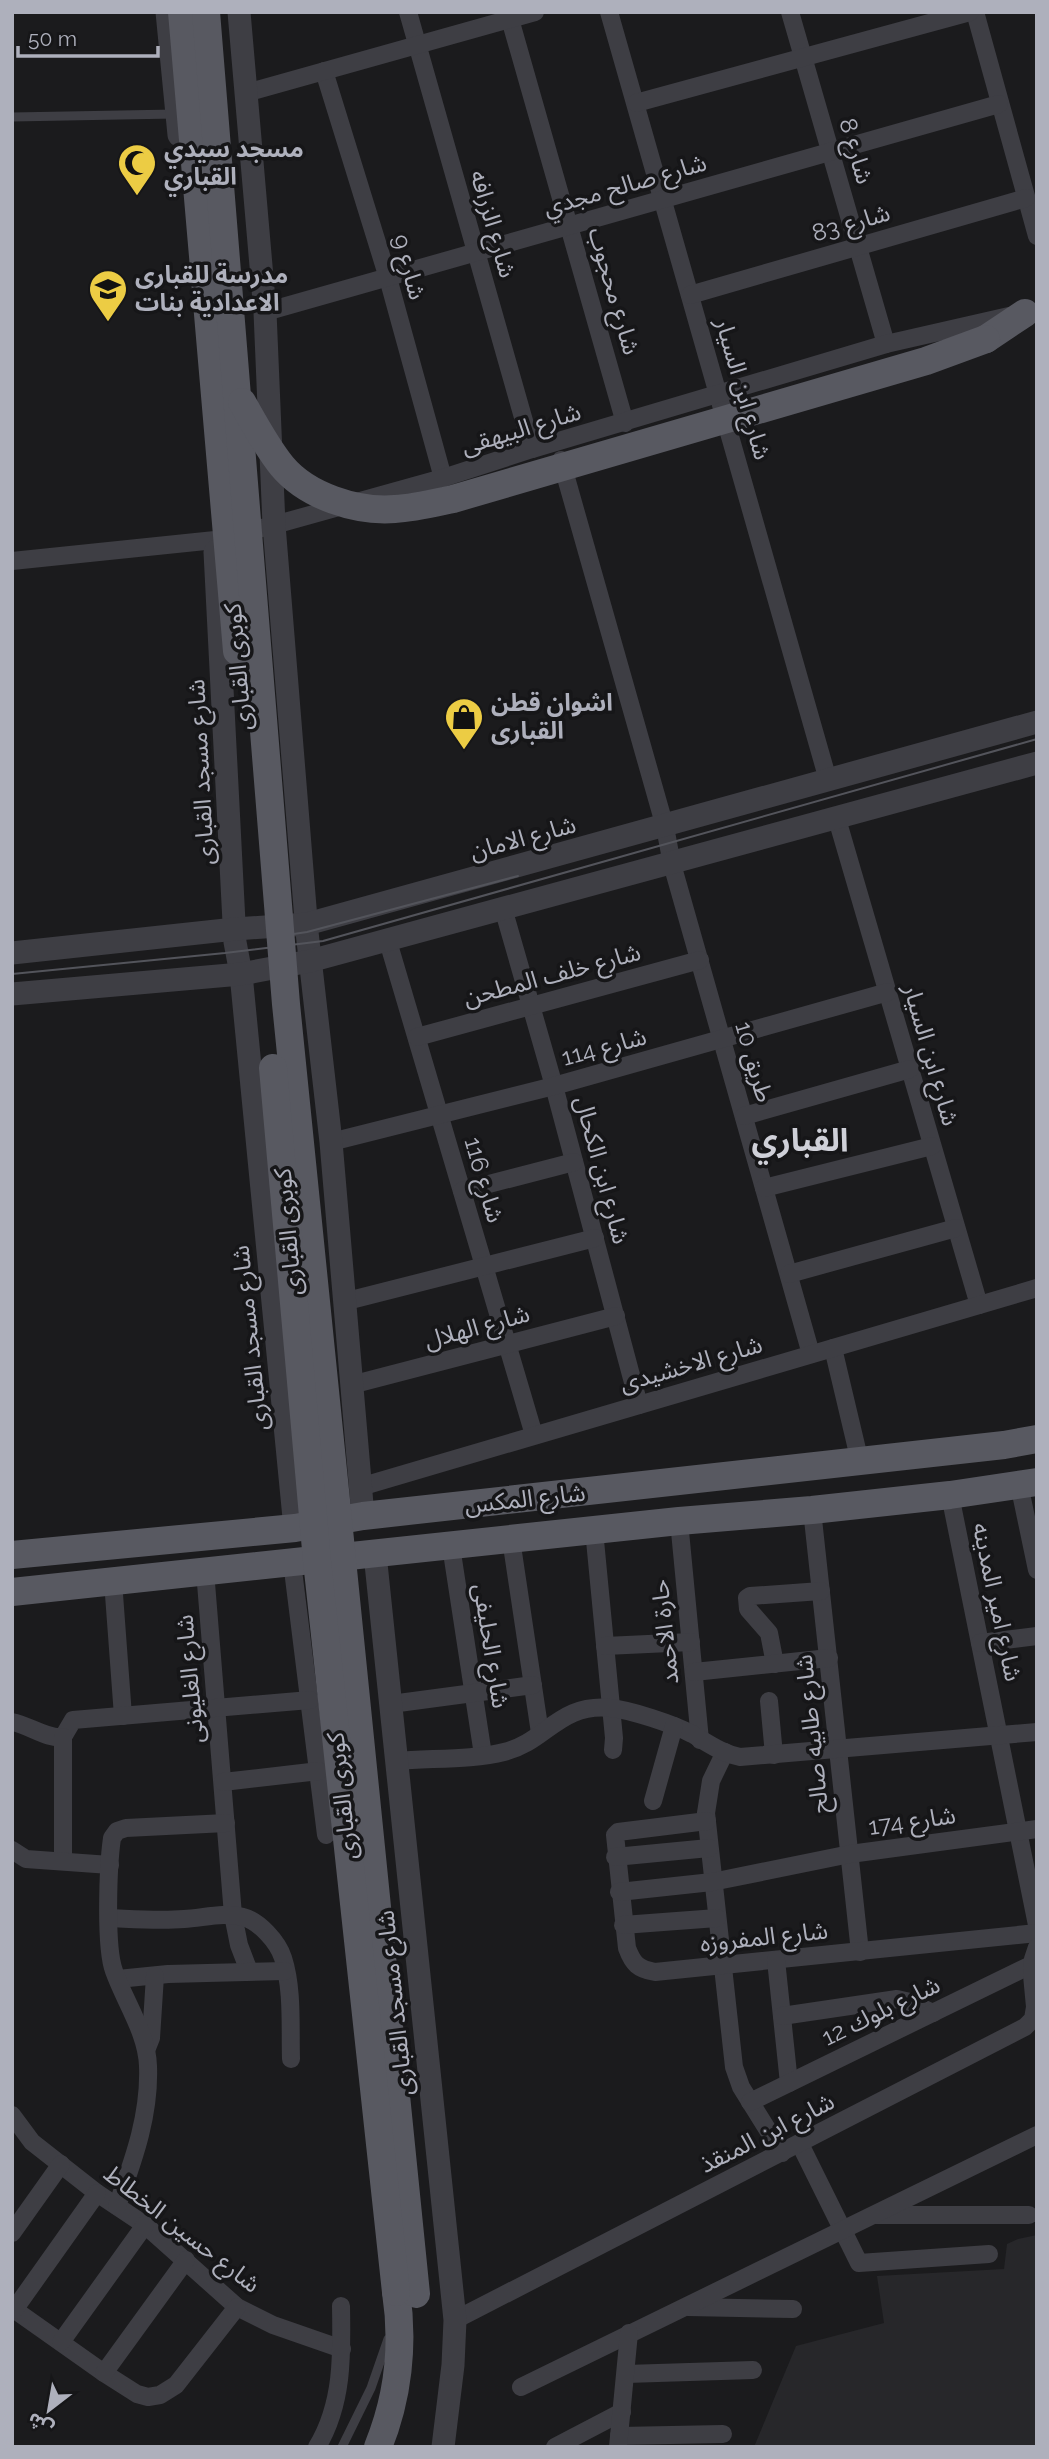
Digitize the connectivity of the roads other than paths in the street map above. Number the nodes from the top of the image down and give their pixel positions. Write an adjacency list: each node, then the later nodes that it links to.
1 (167, 12): 17 (street, شارع مسجد القبارى)
2 (181, 12): 180 (main road, كوبرى القبارى, bridge)
3 (206, 12): 31 (main road, كوبرى القبارى, bridge)
4 (239, 12): 14 (street)
5 (408, 12): 11 (street, شارع الزرافه)
6 (535, 12): 10 (street)
7 (609, 12): 15 (street, شارع ابن السيار)
8 (790, 12): 12 (street, شارع 8)
9 (972, 12): 12 (street); 16 (street)
10 (509, 16): 11 (street); 22 (street, شارع محجوب)
11 (417, 45): 13 (street); 25 (street, شارع الزرافه)
12 (804, 57): 15 (street); 19 (street, شارع 8)
13 (324, 71): 14 (street); 26 (street, شارع 9)
14 (246, 93): 29 (street)
15 (636, 103): 21 (street, شارع ابن السيار)
16 (999, 104): 19 (street, شارع صالح مجدي); 20 (street)
17 (177, 114): 18 (lane); 38 (street, شارع مسجد القبارى)
18 (12, 117)
19 (831, 152): 21 (street, شارع صالح مجدي); 24 (street, شارع 8)
20 (1026, 198): 23 (street); 24 (street, شارع 83)
21 (663, 200): 22 (street, شارع صالح مجدي); 27 (street, شارع ابن السيار)
22 (570, 227): 25 (street, شارع صالح مجدي); 33 (street, شارع محجوب)
23 (1037, 236)
24 (859, 246): 27 (street, شارع 83); 30 (street, شارع 8)
25 (477, 253): 26 (street, شارع صالح مجدي); 35 (street, شارع الزرافه)
26 (388, 278): 29 (street, شارع صالح مجدي); 36 (street, شارع 9)
27 (690, 295): 32 (street, شارع ابن السيار)
28 (1031, 311): 30 (street, شارع البيهقى); 31 (main road, bridge)
29 (265, 313): 37 (street)
30 (886, 344): 32 (street, شارع البيهقى)
31 (238, 394): 180 (main road, كوبرى القبارى, bridge)
32 (719, 394): 33 (street, شارع البيهقى); 42 (street, شارع ابن السيار)
33 (625, 423): 34 (street, شارع البيهقى)
34 (556, 443): 35 (street, شارع البيهقى); 44 (street, طريق 10)
35 (532, 449): 36 (street, شارع البيهقى)
36 (443, 478): 37 (street, شارع البيهقى)
37 (275, 525): 38 (street, شارع البيهقى); 47 (street)
38 (215, 540): 39 (street, شارع البيهقى); 48 (street, شارع مسجد القبارى)
39 (12, 561)
40 (1037, 722): 42 (street, شارع الامان)
41 (1037, 762): 43 (street)
42 (828, 780): 44 (street, شارع الامان)
43 (837, 819): 45 (street); 54 (street, شارع ابن السيار)
44 (665, 827): 45 (street, طريق 10); 47 (street, شارع الامان)
45 (672, 864): 46 (street); 51 (street, طريق 10)
46 (503, 908): 49 (street); 56 (street, شارع ابن الكحال)
47 (307, 925): 48 (street, شارع الامان); 52 (street)
48 (235, 929): 50 (street, شارع الامان); 53 (street, شارع مسجد القبارى)
49 (387, 938): 52 (street); 57 (street, شارع 116)
50 (12, 953)
51 (700, 960): 56 (street, شارع خلف المطحن); 58 (street, طريق 10)
52 (310, 961): 53 (street); 63 (street)
53 (241, 974): 55 (street); 90 (street, شارع مسجد القبارى)
54 (888, 992): 58 (street, شارع 114); 59 (street, شارع ابن السيار)
55 (12, 994)
56 (531, 1006): 57 (street, شارع خلف المطحن); 60 (street, شارع ابن الكحال)
57 (417, 1037): 61 (street, شارع 116)
58 (723, 1040): 60 (street, شارع 114); 62 (street, طريق 10)
59 (910, 1069): 62 (street); 64 (street, شارع ابن السيار)
60 (554, 1086): 61 (street, شارع 114); 65 (street, شارع ابن الكحال)
61 (440, 1114): 63 (street, شارع 114); 67 (street, شارع 116)
62 (744, 1116): 66 (street, طريق 10)
63 (331, 1143): 73 (street)
64 (932, 1146): 66 (street); 68 (street, شارع ابن السيار)
65 (574, 1162): 67 (street); 69 (street, شارع ابن الكحال)
66 (764, 1188): 71 (street, طريق 10)
67 (462, 1191): 70 (street, شارع 116)
68 (956, 1228): 71 (street); 74 (street, شارع ابن السيار)
69 (595, 1238): 70 (street); 75 (street, شارع ابن الكحال)
70 (484, 1266): 73 (street); 76 (street, شارع 116)
71 (789, 1273): 78 (street, طريق 10)
72 (1037, 1288): 74 (street, شارع الاخشيدى)
73 (343, 1302): 79 (street)
74 (979, 1305): 77 (street, شارع الاخشيدى)
75 (616, 1316): 76 (street, شارع الهلال); 80 (street, شارع ابن الكحال)
76 (507, 1344): 79 (street, شارع الهلال); 81 (street, شارع 116)
77 (833, 1348): 78 (street, شارع الاخشيدى); 83 (street)
78 (811, 1354): 80 (street, شارع الاخشيدى)
79 (351, 1385): 85 (street)
80 (639, 1405): 81 (street, شارع الاخشيدى)
81 (534, 1435): 85 (street, شارع الاخشيدى)
82 (1037, 1439): 83 (main road, شارع المكس)
83 (860, 1462): 88 (main road, شارع المكس)
84 (1028, 1483): 86 (main road, شارع المكس); 97 (street)
85 (360, 1487): 88 (street)
86 (950, 1495): 87 (main road, شارع المكس); 104 (street, شارع امير المدينه)
87 (812, 1510): 89 (main road, شارع المكس); 100 (street, شارع طابيه صالح)
88 (363, 1517): 90 (main road, شارع المكس)
89 (679, 1521): 91 (main road, شارع المكس); 103 (street, حارة الاحمد)
90 (295, 1528): 95 (main road, شارع المكس)
91 (594, 1530): 92 (main road, شارع المكس); 105 (street)
92 (511, 1539): 93 (main road, شارع المكس); 109 (street)
93 (451, 1546): 94 (main road, شارع المكس); 110 (street, شارع الحليفى)
94 (375, 1554): 96 (main road, شارع المكس); 113 (street, شارع مسجد القبارى)
95 (12, 1555)
96 (292, 1562): 98 (main road, شارع المكس); 111 (street)
97 (1037, 1570)
98 (205, 1571): 99 (main road, شارع المكس); 114 (street, شارع الغليونى)
99 (113, 1581): 101 (main road, شارع المكس); 116 (street)
100 (821, 1591): 106 (street, شارع طابيه صالح); 107 (street)
101 (12, 1592)
102 (1037, 1636): 104 (street)
103 (691, 1642): 105 (street); 108 (street, حارة الاحمد)
104 (981, 1643): 121 (street, شارع امير المدينه)
105 (605, 1646): 115 (street)
106 (829, 1658): 107 (street); 125 (street, شارع طابيه صالح)
107 (775, 1664): 108 (street)
108 (694, 1672): 123 (street, حارة الاحمد)
109 (533, 1685): 110 (street); 120 (street)
110 (473, 1693): 113 (street); 127 (street, شارع الحليفى)
111 (310, 1700): 114 (street); 130 (street)
112 (769, 1701): 128 (street)
113 (391, 1704): 129 (street, شارع مسجد القبارى)
114 (217, 1708): 116 (street); 131 (street, شارع الغليونى)
115 (611, 1708): 118 (street); 120 (street); 124 (street)
116 (122, 1716): 122 (street)
117 (12, 1722): 122 (street)
118 (674, 1726): 123 (street); 132 (street)
119 (1037, 1732): 121 (street)
120 (540, 1733): 127 (street)
121 (999, 1735): 125 (street); 136 (street, شارع امير المدينه)
122 (62, 1737): 142 (street)
123 (700, 1740): 126 (street)
124 (613, 1750)
125 (838, 1750): 128 (street); 140 (street, شارع طابيه صالح)
126 (725, 1752): 128 (street); 133 (street)
127 (483, 1755): 129 (street)
128 (774, 1755)
129 (397, 1760): 186 (street, شارع مسجد القبارى)
130 (318, 1771): 131 (street); 137 (street)
131 (223, 1782): 134 (street, شارع الغليونى)
132 (653, 1801)
133 (707, 1821): 138 (street); 141 (street, شارع المفروزه)
134 (226, 1823): 143 (street); 146 (street, شارع الغليونى)
135 (1037, 1829): 136 (street, شارع 174)
136 (1018, 1831): 140 (street, شارع 174); 149 (street, شارع امير المدينه)
137 (326, 1835)
138 (709, 1848): 141 (street); 144 (street)
139 (12, 1850): 142 (street)
140 (850, 1854): 144 (street, شارع 174); 152 (street, شارع طابيه صالح)
141 (615, 1857): 145 (street, شارع المفروزه)
142 (63, 1861): 143 (street)
143 (110, 1865): 147 (street)
144 (712, 1882): 145 (street, شارع 174); 148 (street)
145 (619, 1892): 150 (street, شارع المفروزه)
146 (233, 1915): 147 (street); 156 (street, شارع الغليونى); 157 (street)
147 (109, 1918): 159 (street)
148 (717, 1918): 150 (street); 155 (street)
149 (1037, 1924)
150 (623, 1925): 155 (street, شارع المفروزه)
151 (1037, 1933): 152 (street, شارع المفروزه)
152 (860, 1952): 154 (street, شارع المفروزه)
153 (1035, 1956): 160 (street, شارع بلوك 12); 168 (street, شارع ابن المنقذ)
154 (776, 1960): 155 (street, شارع المفروزه); 161 (street)
155 (722, 1965): 165 (street)
156 (249, 1971): 157 (street); 158 (street)
157 (285, 1971): 163 (street)
158 (155, 1976): 159 (street); 162 (street)
159 (118, 1979): 162 (street)
160 (933, 2013): 161 (street); 164 (street, شارع بلوك 12)
161 (782, 2015): 164 (street)
162 (146, 2052): 172 (street)
163 (291, 2059)
164 (789, 2083): 165 (street, شارع بلوك 12)
165 (750, 2102): 169 (street)
166 (14, 2123): 170 (street, شارع حسين الخطاط)
167 (1037, 2135): 173 (street)
168 (800, 2144): 169 (street, شارع ابن المنقذ); 176 (street)
169 (782, 2153): 186 (street, شارع ابن المنقذ)
170 (61, 2164): 171 (street, شارع حسين الخطاط); 177 (street)
171 (97, 2193): 172 (street, شارع حسين الخطاط); 184 (street)
172 (117, 2206): 175 (street, شارع حسين الخطاط)
173 (870, 2215): 174 (street); 176 (street)
174 (1029, 2215)
175 (145, 2225): 179 (street, شارع حسين الخطاط); 188 (street)
176 (841, 2229): 178 (street); 183 (street)
177 (12, 2233)
178 (989, 2254)
179 (186, 2260): 182 (street, شارع حسين الخطاط); 191 (street)
180 (406, 2293): 198 (lane); 199 (main road, كوبرى القبارى); 200 (main road, كوبرى القبارى)
181 (341, 2306): 189 (street)
182 (237, 2307): 189 (street, شارع حسين الخطاط); 191 (street)
183 (684, 2307): 185 (street); 187 (street)
184 (13, 2309): 188 (street)
185 (793, 2309)
186 (455, 2320): 201 (street, شارع مسجد القبارى)
187 (629, 2333): 192 (street); 193 (street)
188 (61, 2342): 191 (street)
189 (342, 2349): 197 (street)
190 (753, 2370): 192 (street)
191 (104, 2373)
192 (626, 2374): 194 (street)
193 (521, 2386)
194 (622, 2412): 196 (street); 202 (street)
195 (723, 2434): 196 (street)
196 (619, 2441)
197 (317, 2447)
198 (342, 2447)
199 (377, 2447)
200 (397, 2447)
201 (443, 2447)
202 (555, 2447)

